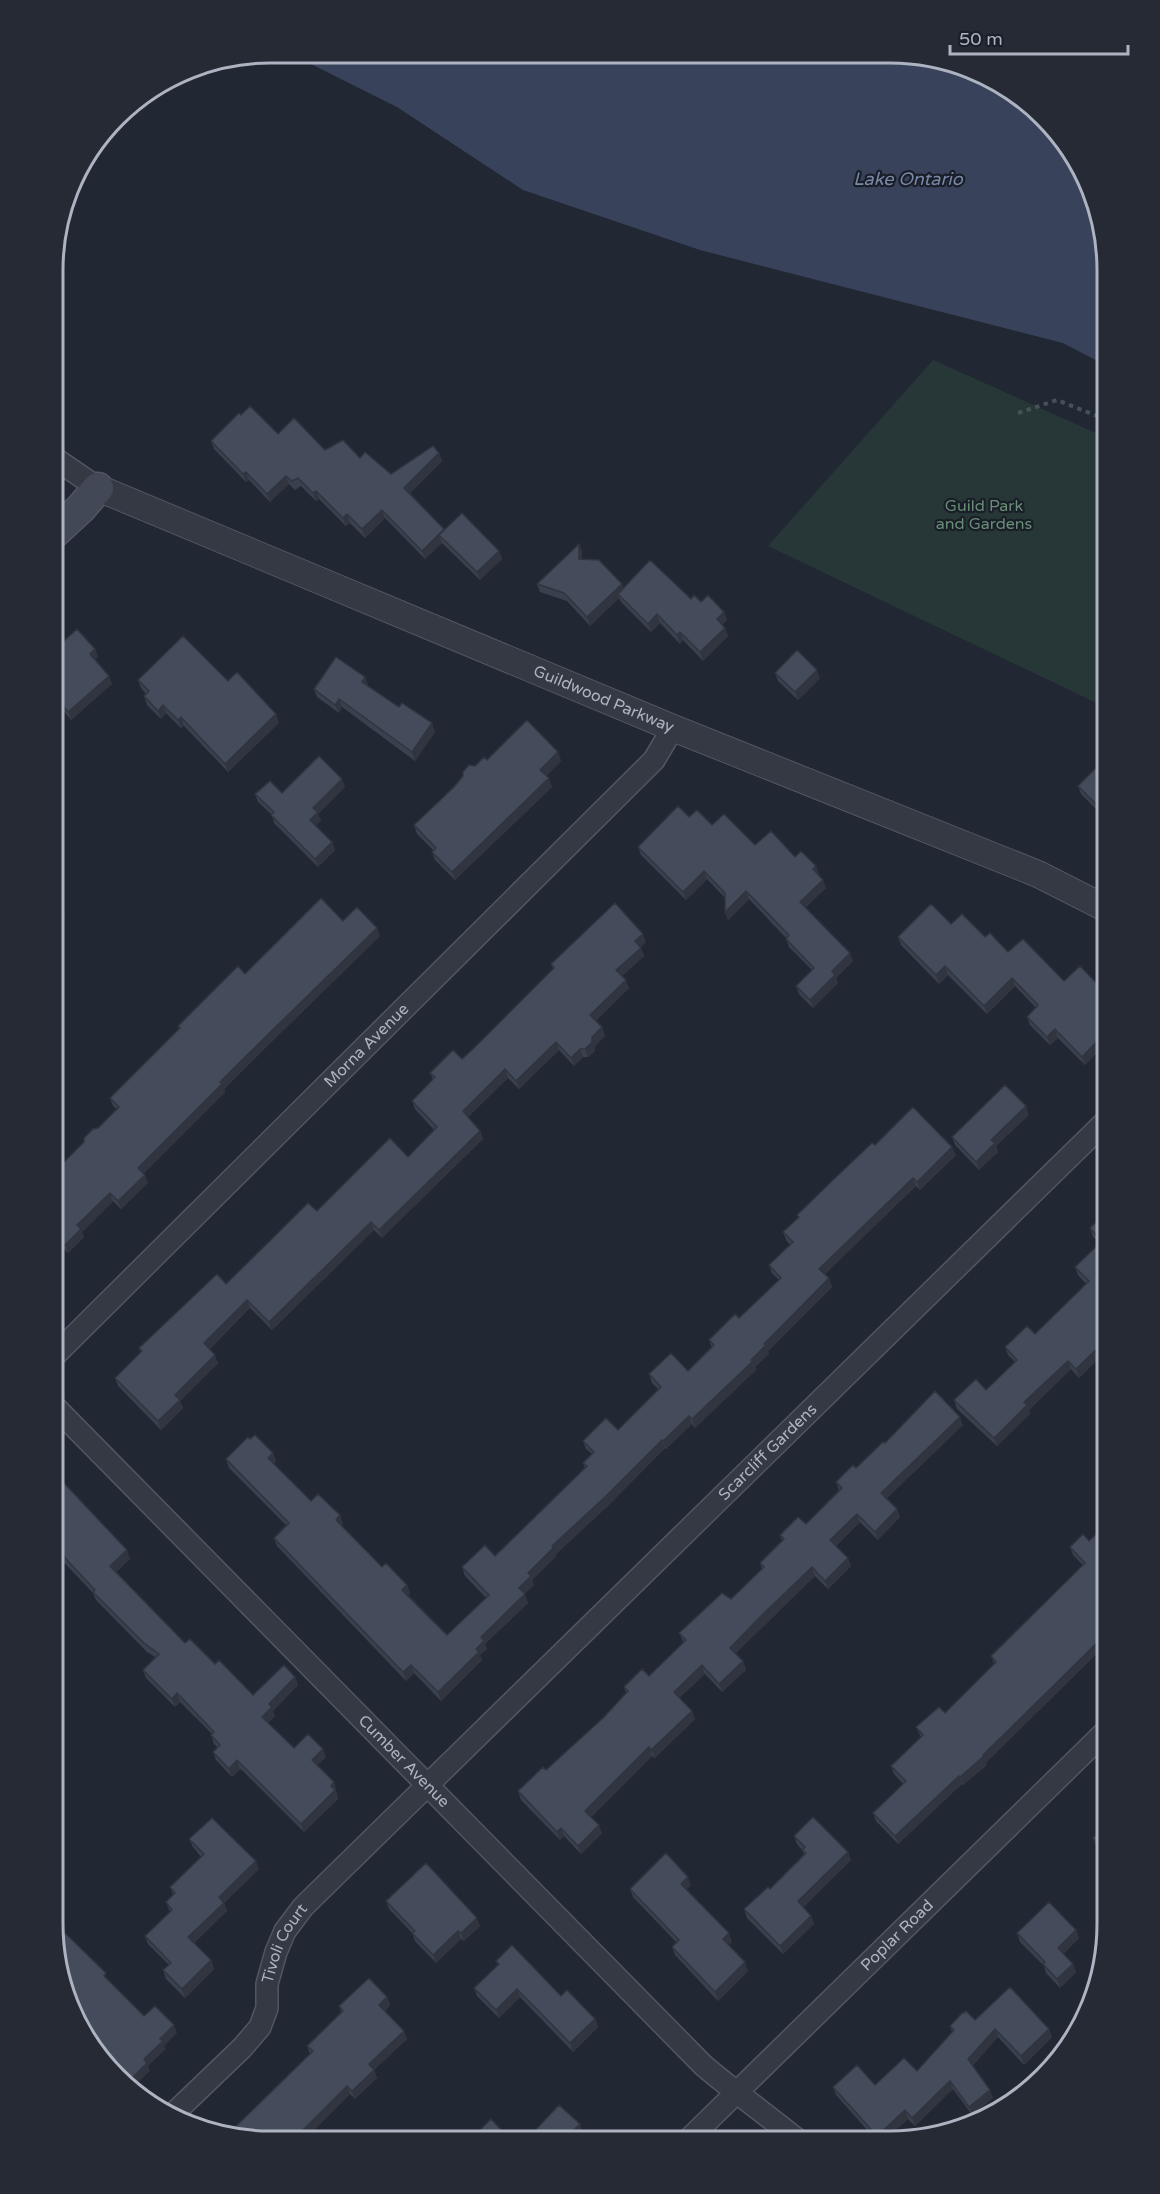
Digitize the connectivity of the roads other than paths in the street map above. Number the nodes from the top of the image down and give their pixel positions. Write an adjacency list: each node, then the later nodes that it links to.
1 (63, 464): 2 (street)
2 (98, 488): 3 (main road); 4 (street, Guildwood Parkway)
3 (63, 524)
4 (673, 728): 5 (street, Guildwood Parkway); 7 (street, Morna Avenue)
5 (1097, 904)
6 (1097, 1130): 10 (street, Scarcliff Gardens)
7 (63, 1347)
8 (63, 1415): 10 (street, Cumber Avenue)
9 (1097, 1740): 11 (street, Poplar Road)
10 (428, 1785): 11 (street, Cumber Avenue); 12 (street, Tivoli Court)
11 (736, 2093): 13 (street, Poplar Road); 14 (street, Cumber Avenue)
12 (178, 2109)
13 (697, 2131)
14 (787, 2131)

